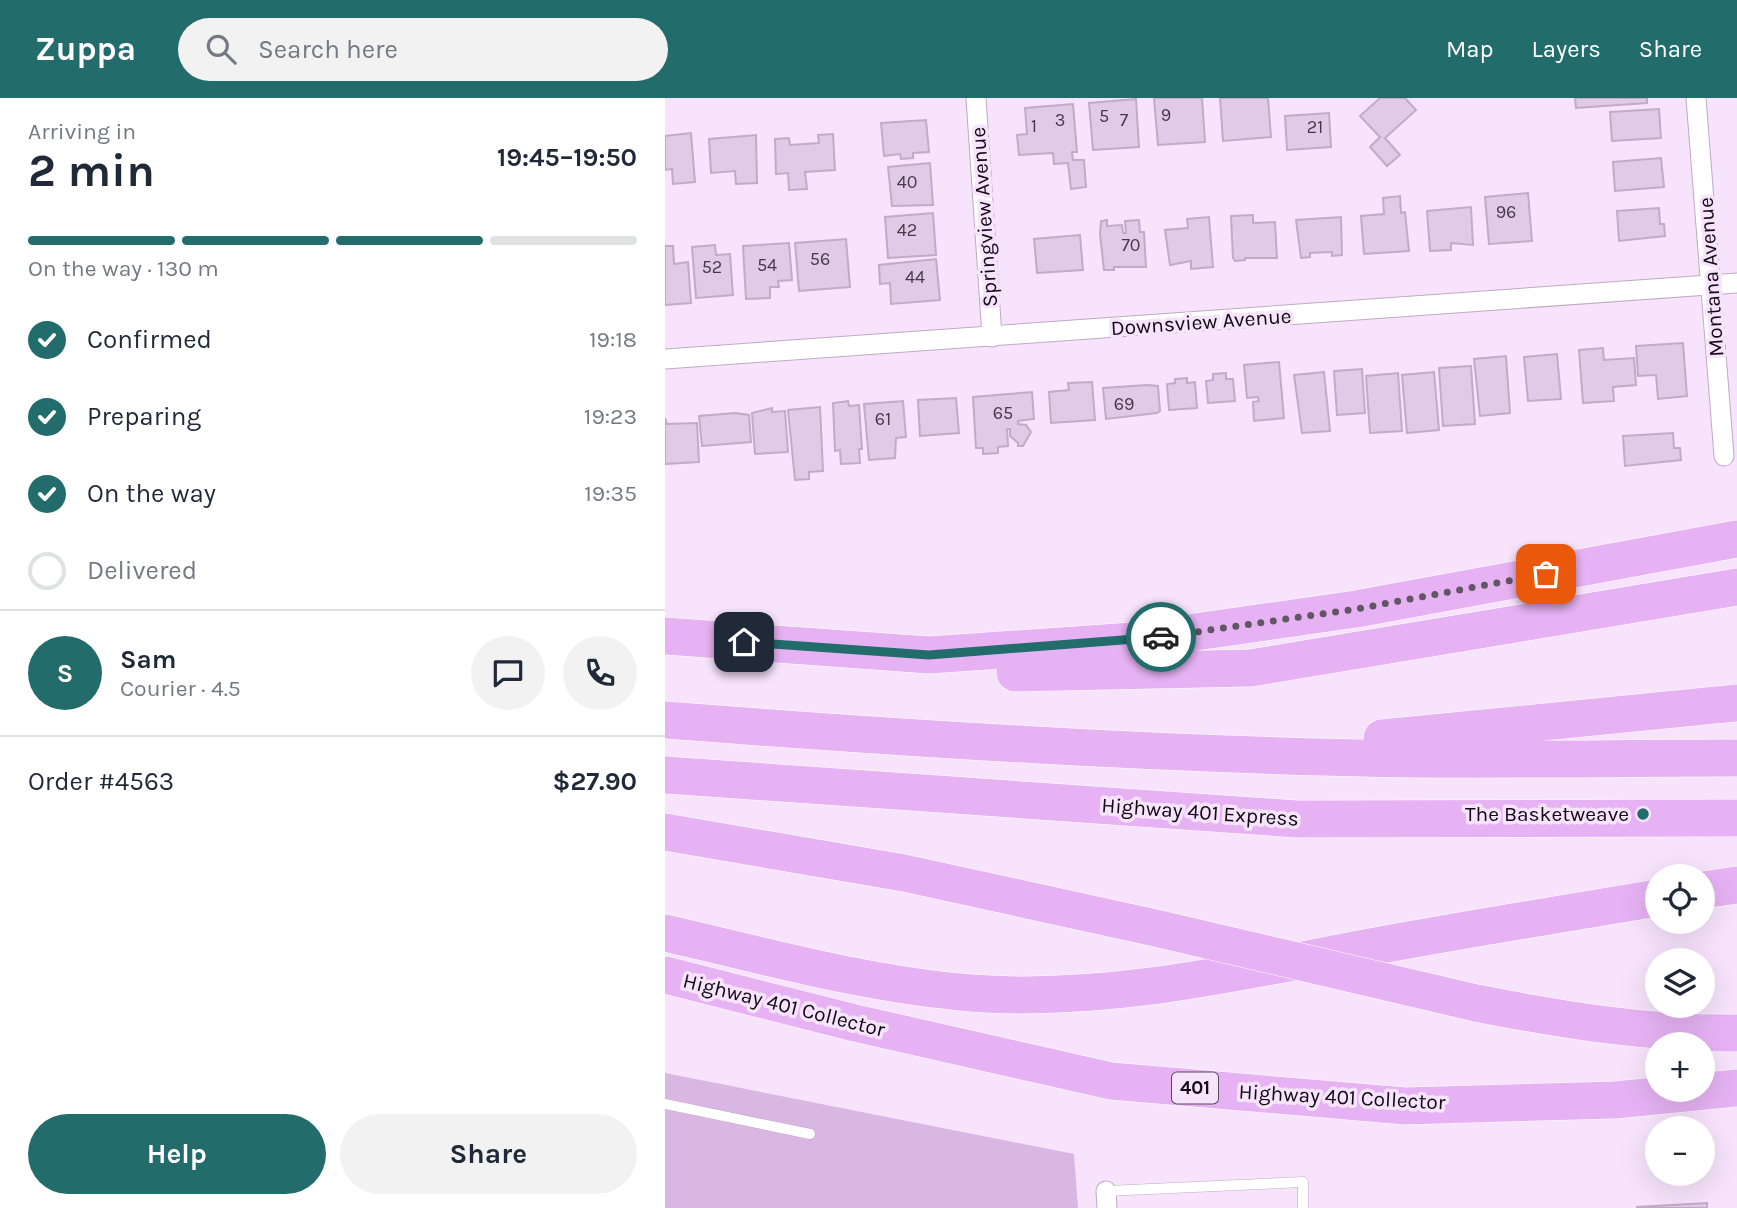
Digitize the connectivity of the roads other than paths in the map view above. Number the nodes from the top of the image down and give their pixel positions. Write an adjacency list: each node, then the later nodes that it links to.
1 (976, 98): 5 (street, Springview Avenue)
2 (1696, 98): 4 (street, Montana Avenue)
3 (1737, 283): 4 (street, Downsview Avenue)
4 (1713, 285): 5 (street, Downsview Avenue); 7 (street, Montana Avenue)
5 (992, 337): 6 (street, Downsview Avenue)
6 (665, 359)
7 (1724, 456)
8 (1737, 539): 11 (highway)
9 (1737, 587): 11 (highway)
10 (665, 636): 11 (highway)
11 (929, 655)
12 (1737, 704): 14 (highway)
13 (665, 720): 14 (highway)
14 (1248, 753): 15 (highway)
15 (1737, 758)
16 (665, 775): 17 (highway, Highway 401 Express)
17 (1737, 818)
18 (665, 832): 24 (highway, bridge)
19 (1737, 885): 20 (highway)
20 (1715, 888)
21 (1645, 900): 22 (highway)
22 (665, 933)
23 (665, 975): 25 (highway, Highway 401 Collector / 401)
24 (1737, 1033)
25 (1737, 1088)
26 (665, 1104): 27 (lane)
27 (810, 1134)
28 (1107, 1200): 29 (lane)
29 (1303, 1208)

